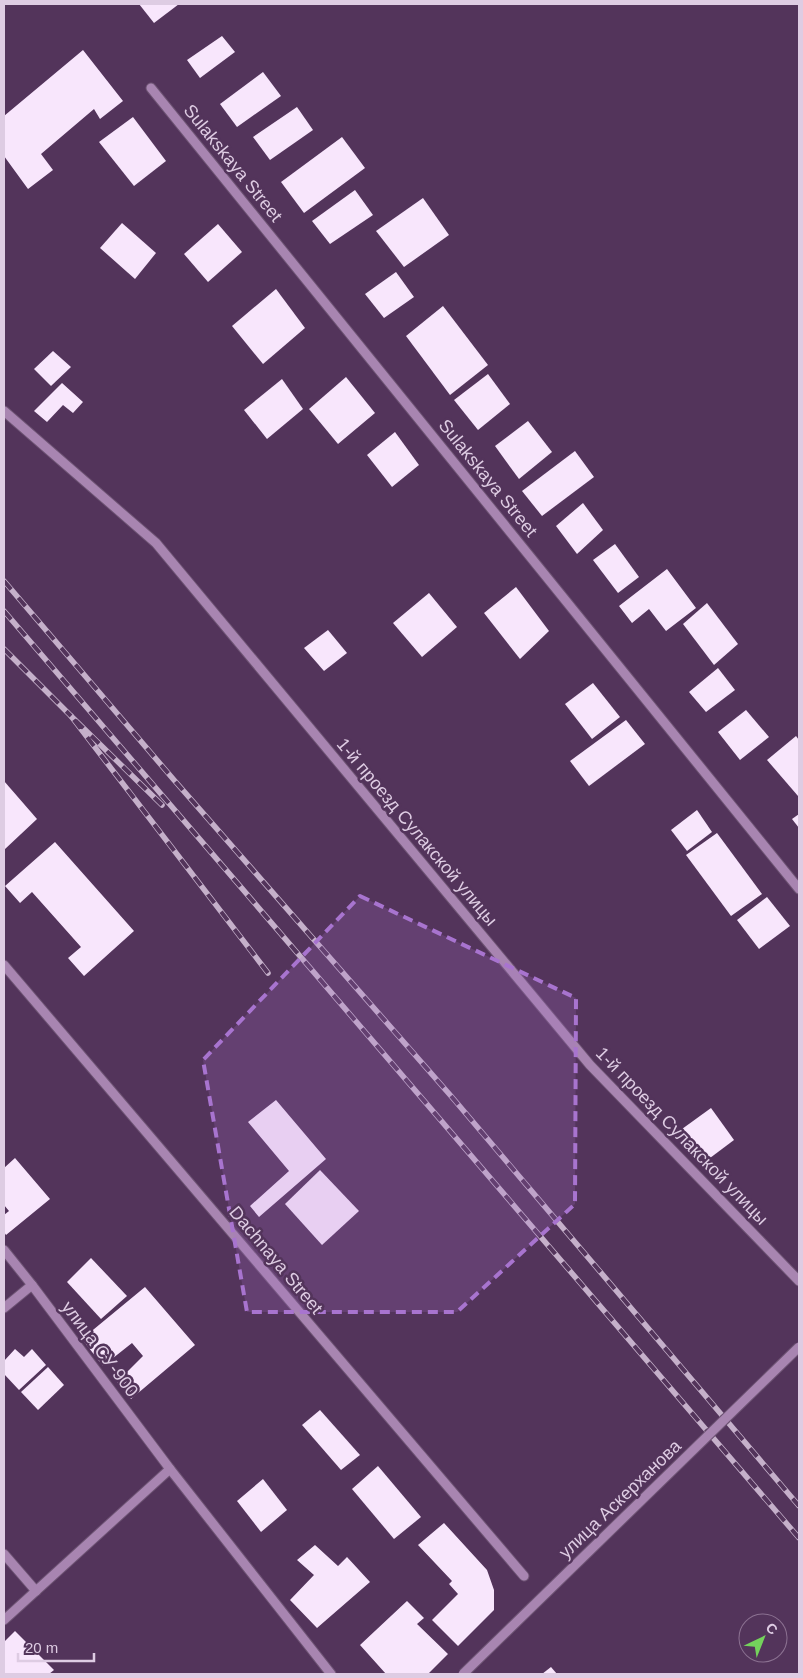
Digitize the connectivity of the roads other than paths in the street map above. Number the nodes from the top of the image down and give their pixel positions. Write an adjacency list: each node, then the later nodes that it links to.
1 (151, 88): 3 (street, Sulakskaya Street)
2 (4, 412): 6 (street, 1-й проезд Сулакской улицы)
3 (799, 889)
4 (4, 965): 12 (street, Dachnaya Street)
5 (4, 1250): 7 (street, улица СУ-900)
6 (799, 1281)
7 (32, 1285): 8 (street); 10 (street, улица СУ-900)
8 (4, 1308)
9 (799, 1347): 16 (street, улица Аскерханова, bridge)
10 (170, 1469): 13 (street); 15 (street, улица СУ-900)
11 (4, 1554): 13 (street)
12 (524, 1576)
13 (36, 1591): 14 (street)
14 (4, 1620)
15 (330, 1674)
16 (463, 1674)

